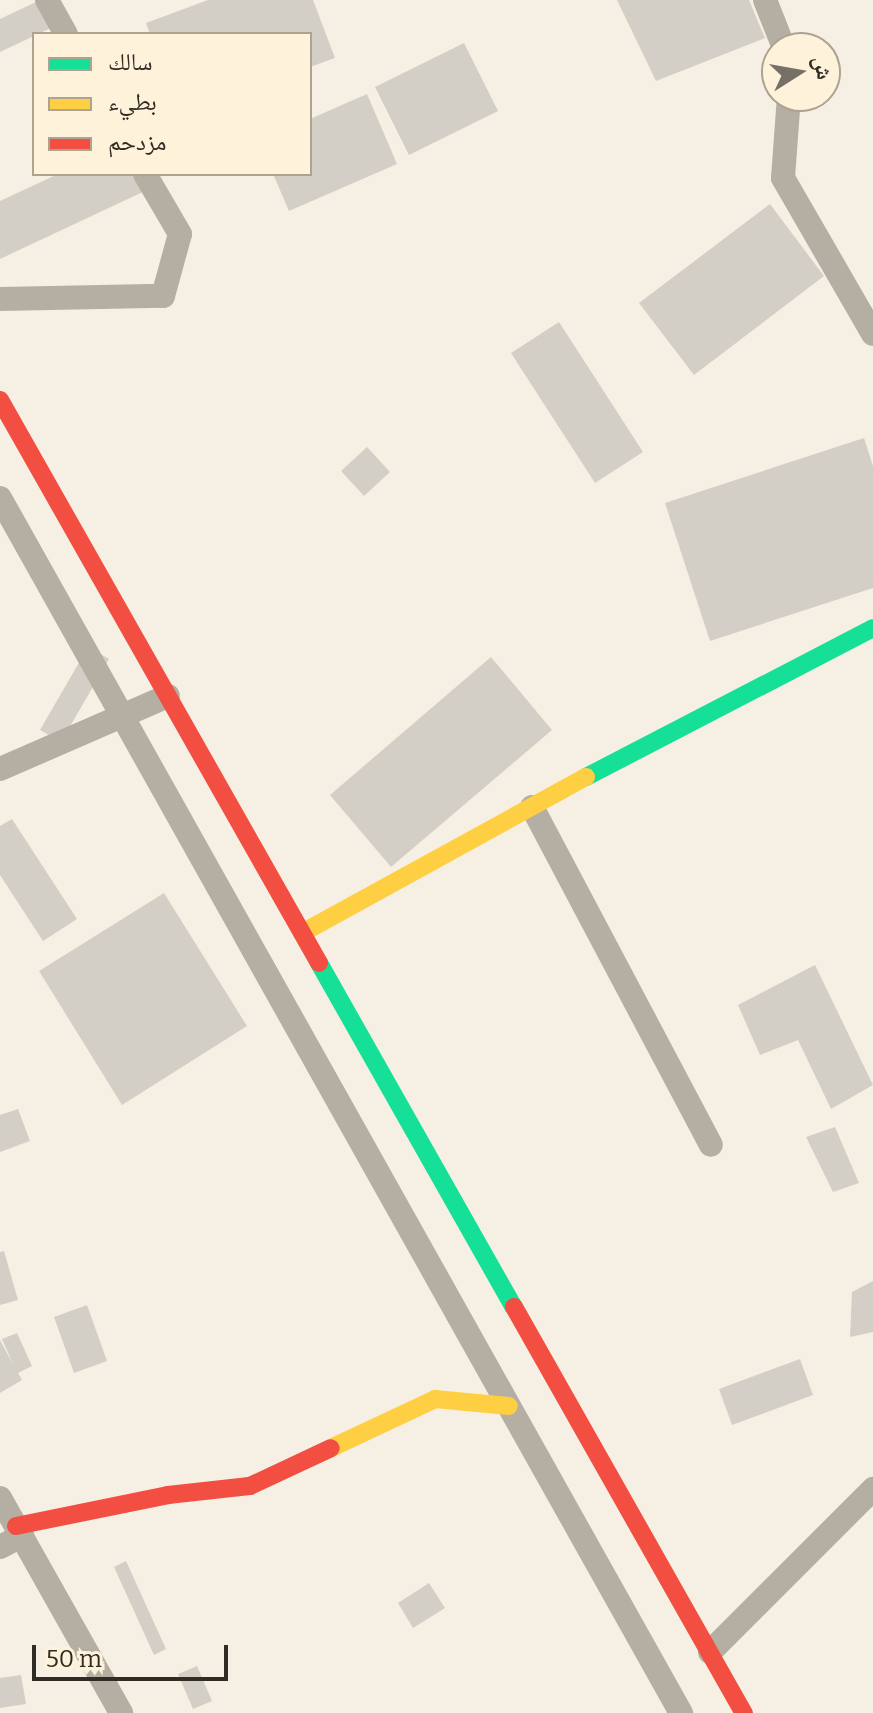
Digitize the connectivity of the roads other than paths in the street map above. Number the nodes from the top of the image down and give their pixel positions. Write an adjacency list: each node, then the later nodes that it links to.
1 (47, 0): 3 (street)
2 (765, 0): 4 (street)
3 (65, 32)
4 (778, 32)
5 (788, 112): 8 (street)
6 (146, 176): 7 (street)
7 (0, 299)
8 (873, 334)
9 (0, 400): 12 (street)
10 (0, 498): 13 (street)
11 (873, 628): 15 (street)
12 (168, 696): 13 (street); 16 (street)
13 (123, 716): 14 (street); 18 (street)
14 (0, 769)
15 (532, 807): 16 (street); 17 (street)
16 (302, 933): 22 (street)
17 (711, 1145)
18 (509, 1406): 21 (street); 24 (street)
19 (873, 1489): 22 (street)
20 (0, 1498): 21 (street)
21 (13, 1537): 23 (street)
22 (710, 1652): 25 (street)
23 (121, 1713)
24 (681, 1713)
25 (744, 1713)

